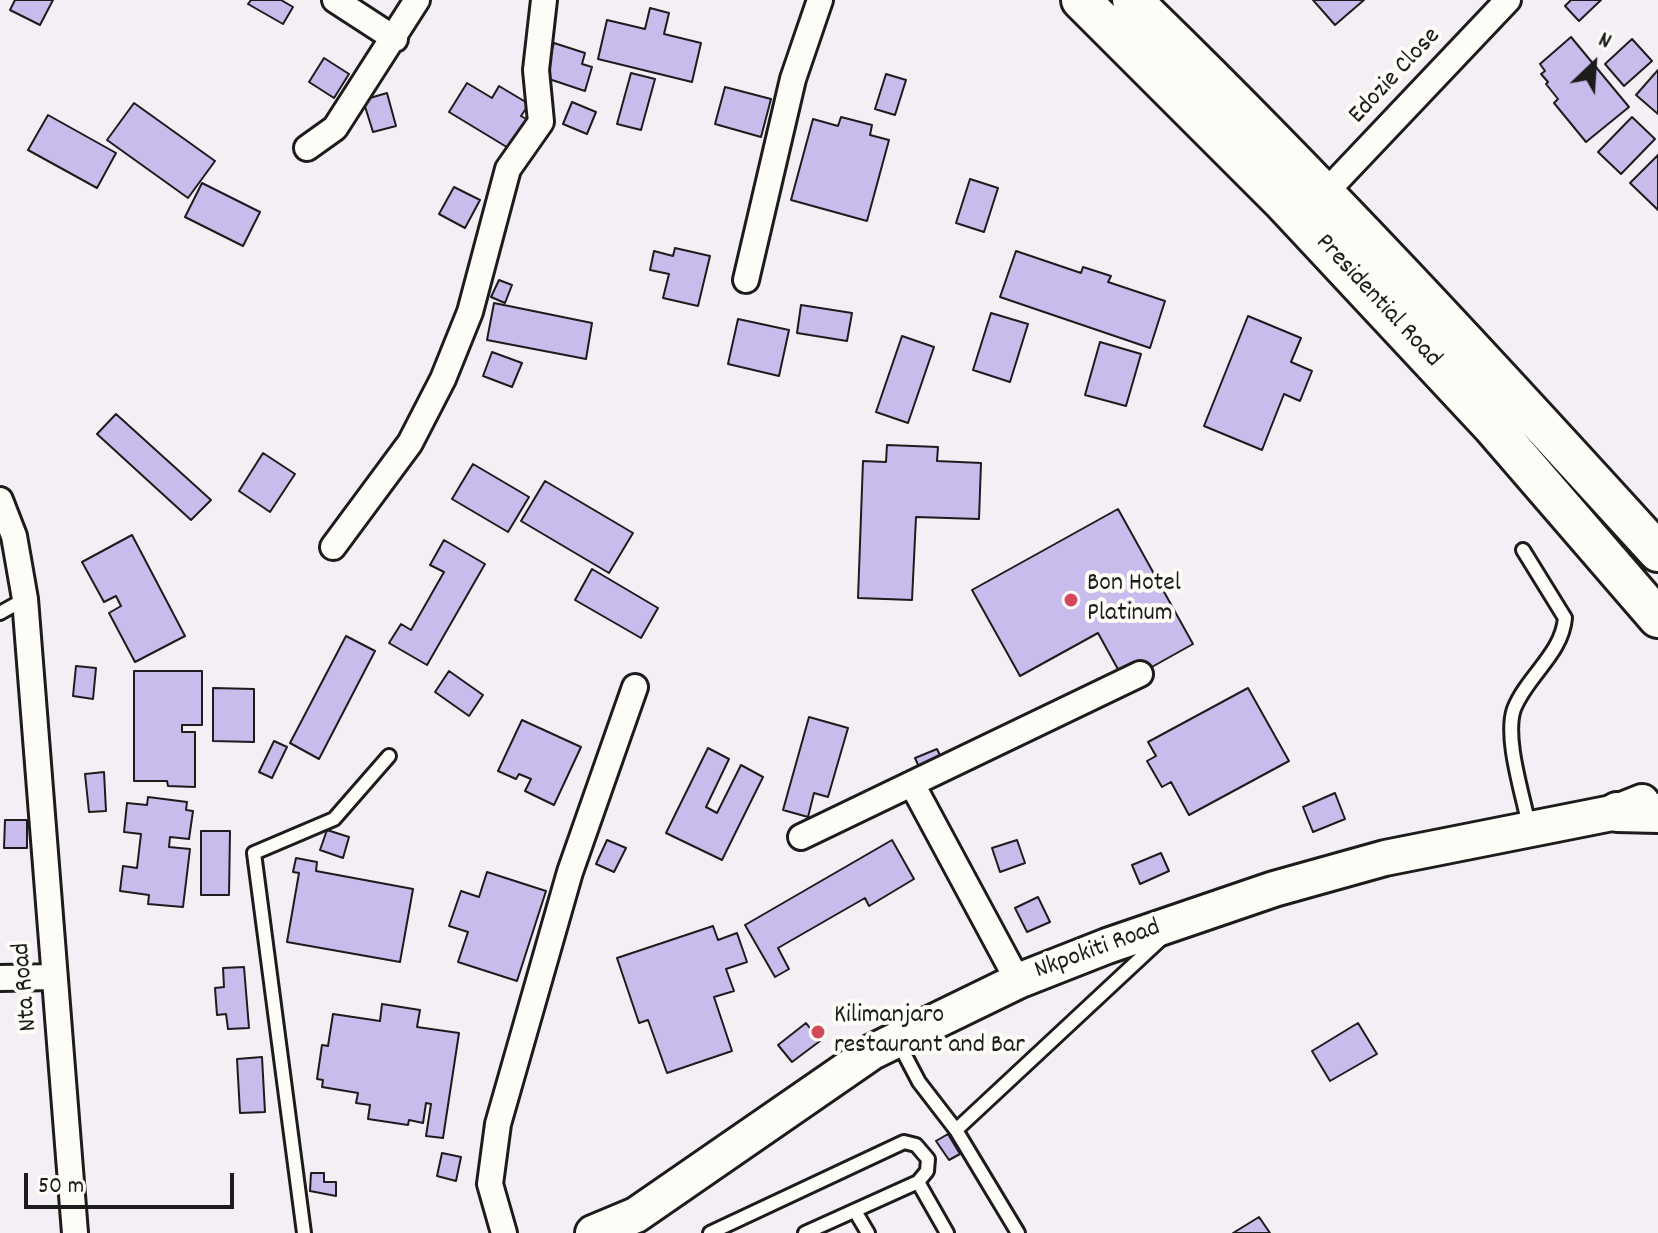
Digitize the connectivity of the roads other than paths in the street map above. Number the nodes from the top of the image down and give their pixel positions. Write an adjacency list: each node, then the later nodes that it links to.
1 (335, 0): 8 (street)
2 (417, 0): 8 (street)
3 (544, 0): 13 (street)
4 (820, 0): 11 (street)
5 (1132, 0): 10 (main road, Presidential Road)
6 (1508, 0): 10 (street, Edozie Close)
7 (1084, 1): 18 (main road, Presidential Road)
8 (395, 39): 9 (street)
9 (307, 148)
10 (1325, 193): 15 (main road, Presidential Road)
11 (746, 280)
12 (0, 500): 16 (street, Nta Road)
13 (333, 547)
14 (1523, 550): 26 (lane)
15 (1658, 552)
16 (25, 599): 17 (lane); 29 (street, Nta Road)
17 (0, 613)
18 (1658, 618)
19 (1140, 674): 22 (street)
20 (635, 687): 38 (street)
21 (389, 756): 37 (lane)
22 (912, 784): 27 (street); 31 (street)
23 (1658, 795): 24 (main road, Nkpokiti Road)
24 (1617, 812): 25 (main road); 26 (main road, Nkpokiti Road)
25 (1658, 813)
26 (1530, 829): 28 (main road, Nkpokiti Road)
27 (801, 837)
28 (1180, 921): 31 (main road, Nkpokiti Road); 33 (lane)
29 (54, 977): 30 (street); 36 (street, Nta Road)
30 (0, 978)
31 (1018, 981): 32 (main road, Nkpokiti Road)
32 (896, 1040): 33 (lane); 39 (main road, Nkpokiti Road)
33 (956, 1130): 44 (lane)
34 (918, 1182): 35 (lane); 40 (lane); 43 (lane)
35 (855, 1211): 41 (lane); 42 (lane)
36 (75, 1233)
37 (304, 1233)
38 (504, 1233)
39 (593, 1233)
40 (710, 1233)
41 (805, 1233)
42 (868, 1233)
43 (947, 1233)
44 (1018, 1233)

